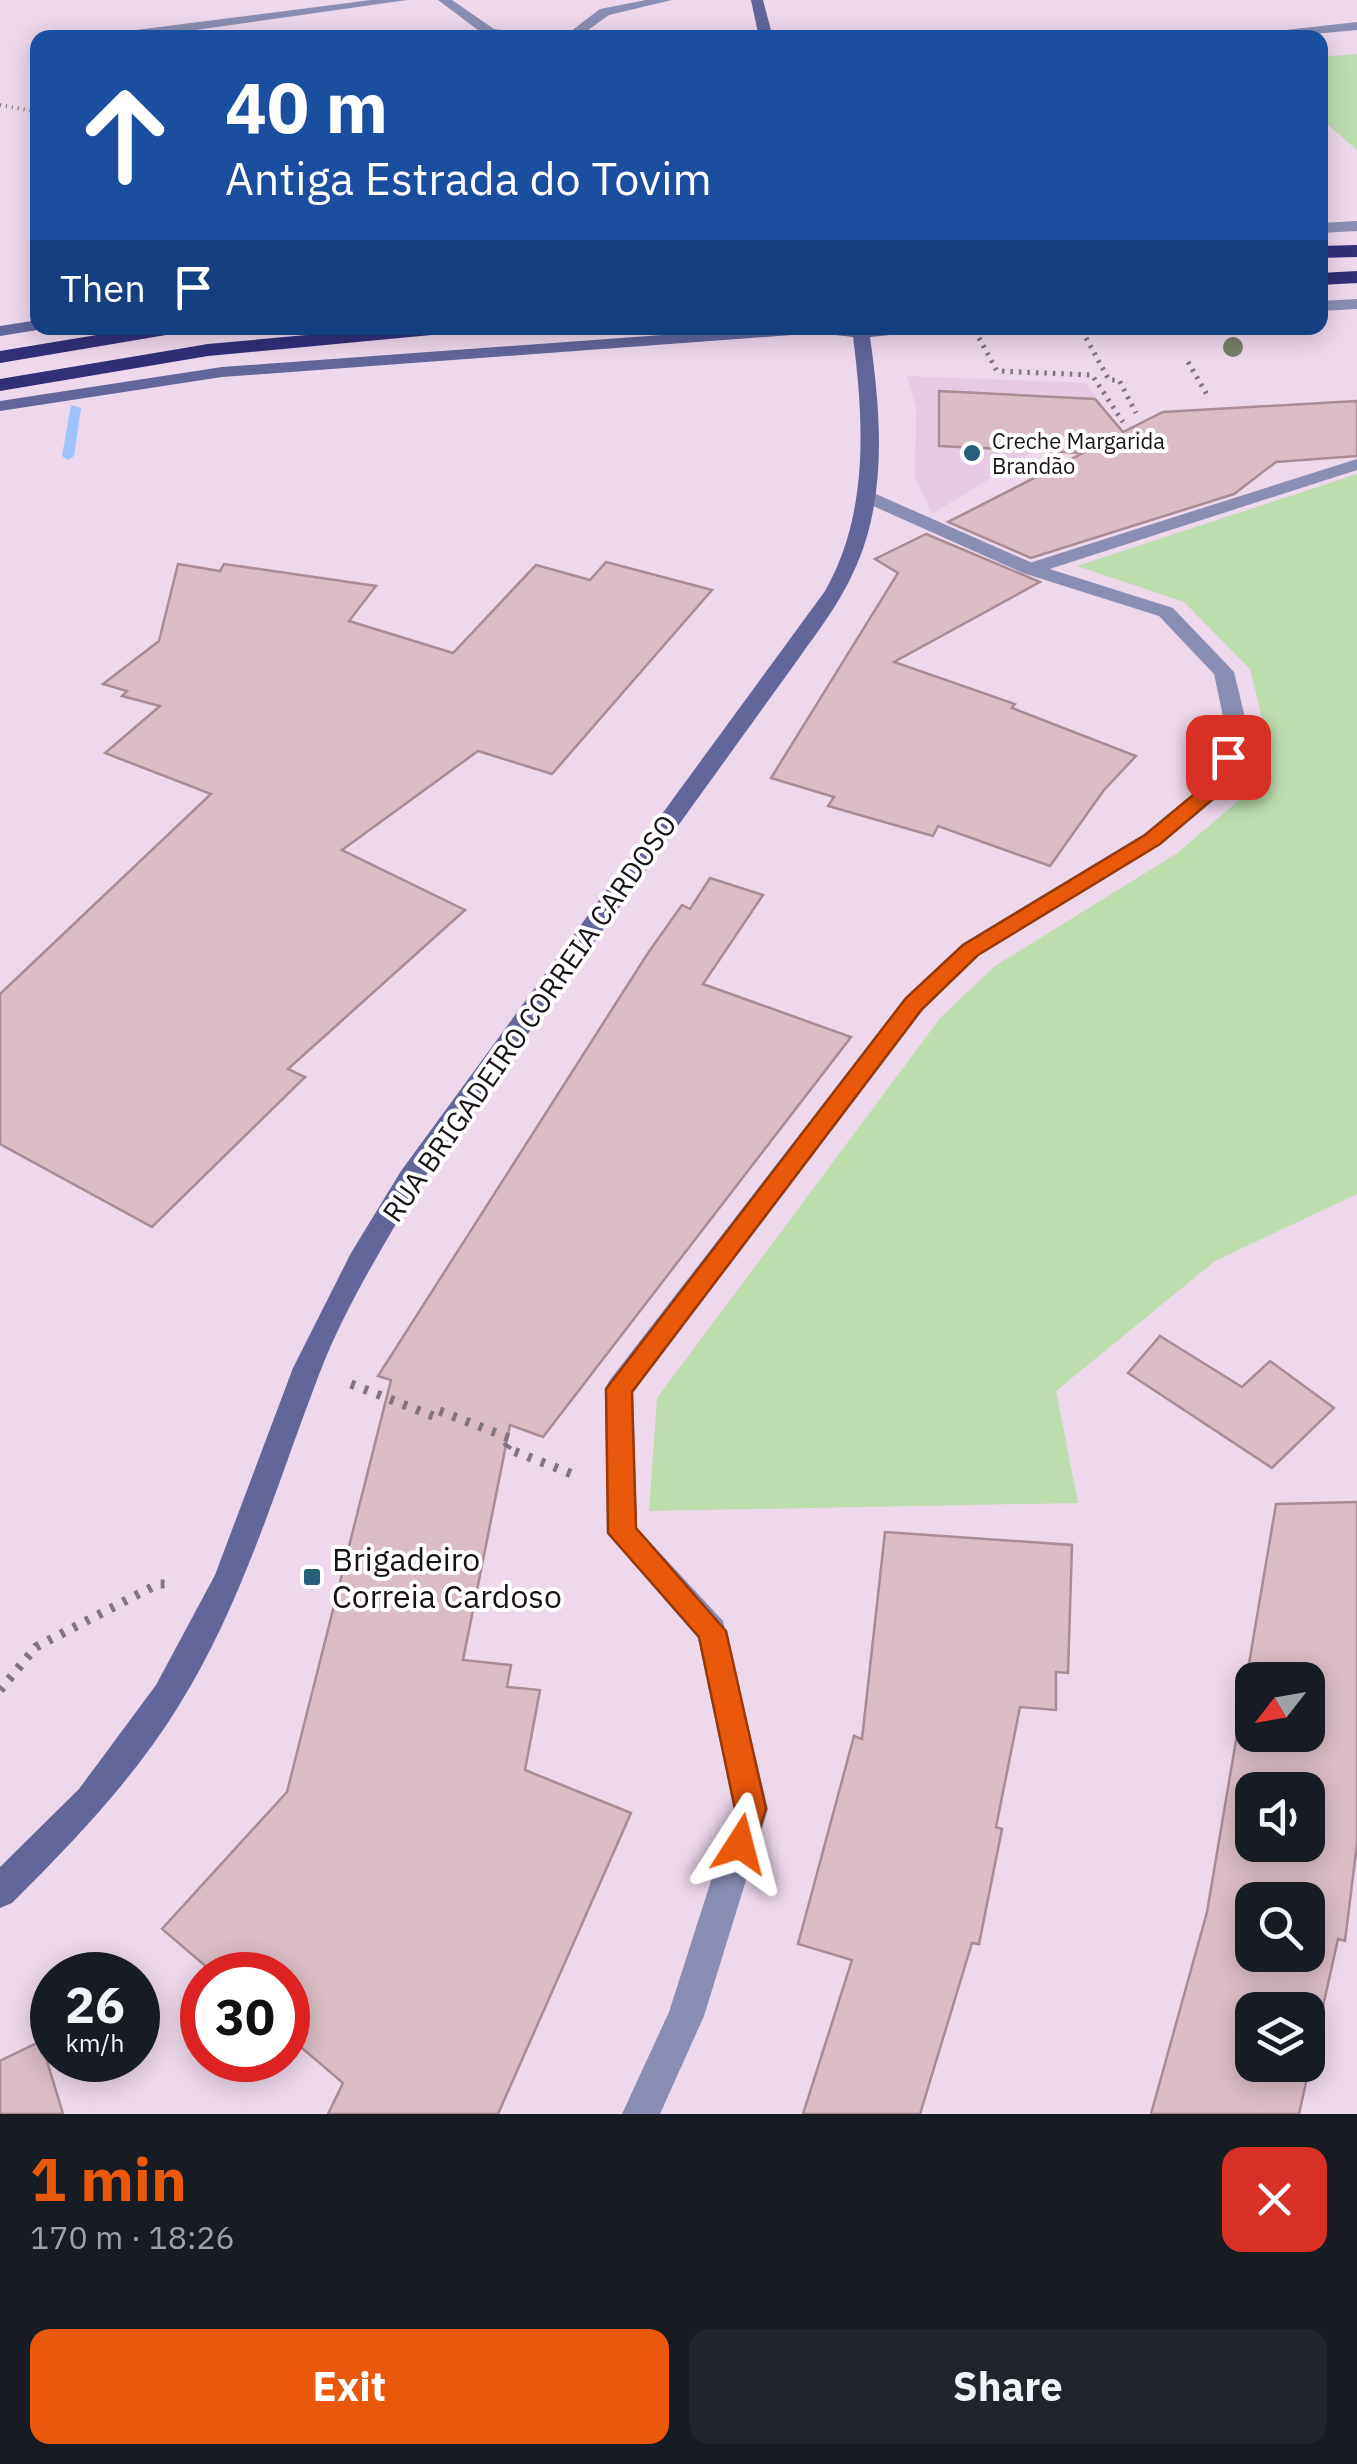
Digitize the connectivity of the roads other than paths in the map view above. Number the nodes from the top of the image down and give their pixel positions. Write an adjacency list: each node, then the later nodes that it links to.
1 (401, 0): 6 (street)
2 (444, 0): 7 (street)
3 (666, 0): 8 (street)
4 (757, 0): 9 (street)
5 (1357, 26): 10 (street)
6 (174, 30)
7 (483, 30)
8 (579, 30)
9 (764, 30)
10 (1312, 30)
11 (1357, 226): 12 (street)
12 (1328, 228)
13 (1357, 251): 14 (highway)
14 (1328, 252)
15 (1357, 277): 16 (highway)
16 (1328, 279)
17 (1357, 304): 18 (street)
18 (1328, 306)
19 (30, 326): 20 (street)
20 (0, 331)
21 (130, 335): 25 (highway)
22 (368, 335): 26 (highway)
23 (723, 335): 27 (street)
24 (861, 335): 29 (street, RUA BRIGADEIRO CORREIA CARDOSO)
25 (0, 357)
26 (0, 385)
27 (0, 406)
28 (1357, 464): 30 (street)
29 (869, 498): 30 (street); 31 (street, RUA BRIGADEIRO CORREIA CARDOSO)
30 (1030, 569): 32 (street)
31 (0, 1891)
32 (642, 2114)

